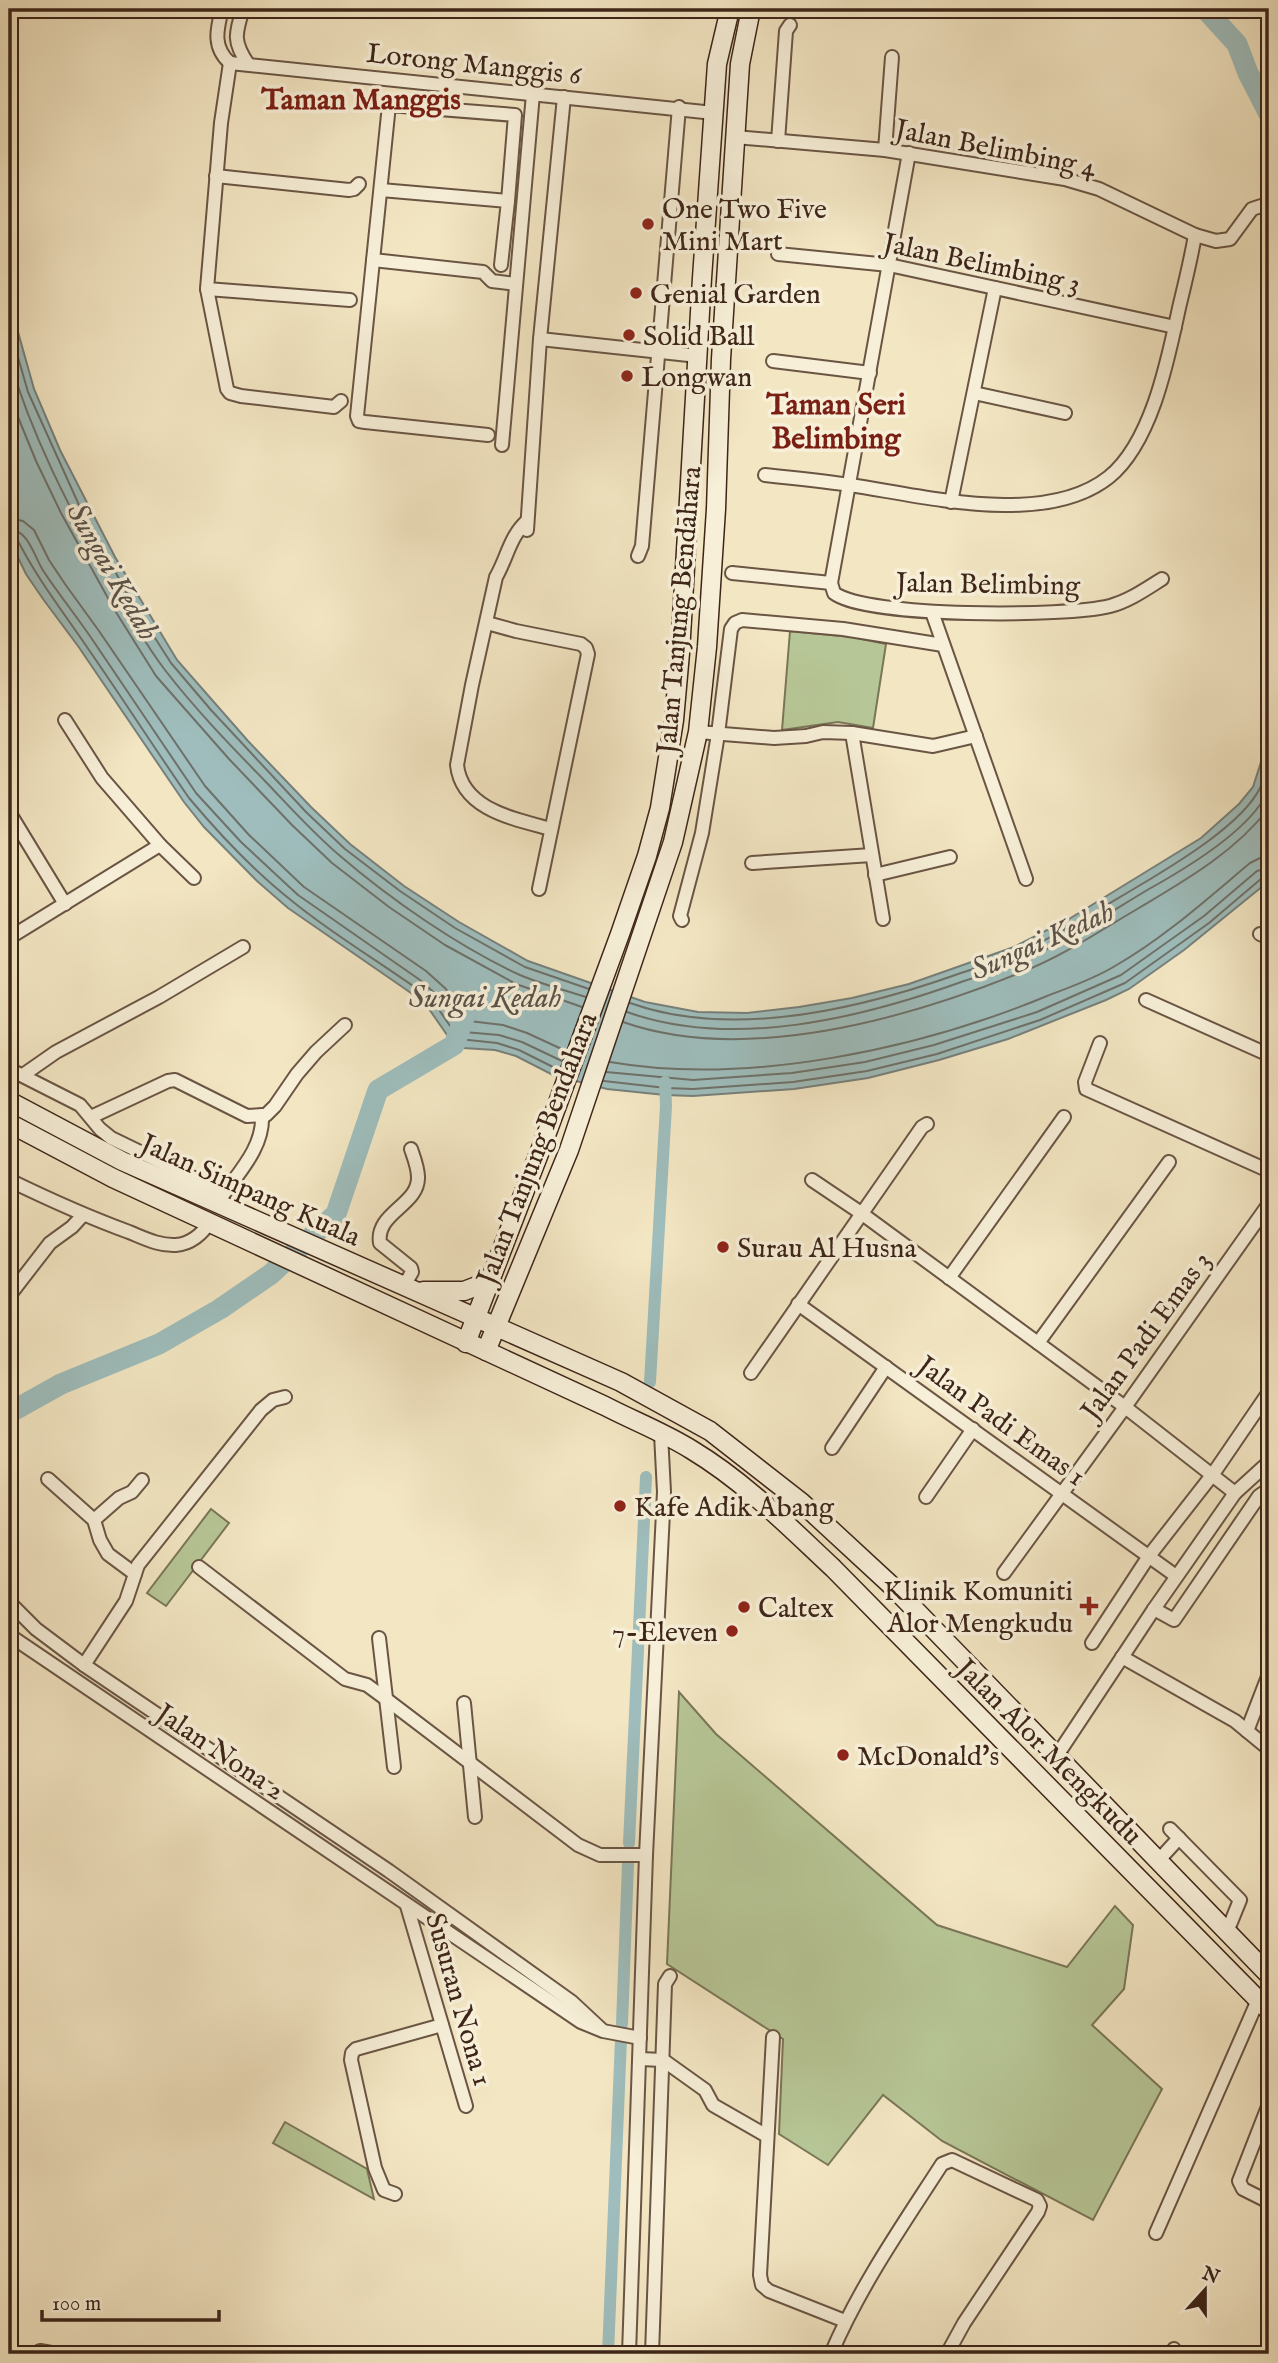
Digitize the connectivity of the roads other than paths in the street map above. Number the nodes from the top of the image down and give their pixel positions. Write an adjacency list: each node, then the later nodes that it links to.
1 (222, 9): 7 (street)
2 (243, 9): 8 (street)
3 (730, 9): 12 (main road, Jalan Tanjung Bendahara)
4 (751, 9): 13 (main road, Jalan Tanjung Bendahara)
5 (790, 26): 14 (street)
6 (892, 57): 15 (street)
7 (230, 63): 8 (street, Lorong Manggis 6); 17 (street)
8 (248, 64): 9 (street, Lorong Manggis 6)
9 (533, 94): 10 (street, Lorong Manggis 6); 27 (street)
10 (564, 97): 11 (street, Lorong Manggis 6); 34 (street)
11 (679, 107): 12 (street, Lorong Manggis 6); 35 (street)
12 (714, 113): 36 (main road, Jalan Tanjung Bendahara)
13 (735, 137): 14 (street, Jalan Belimbing 4); 49 (main road, Jalan Tanjung Bendahara)
14 (778, 141): 15 (street, Jalan Belimbing 4)
15 (885, 150): 16 (street, Jalan Belimbing 4)
16 (909, 153): 22 (street, Jalan Belimbing 4); 26 (street)
17 (216, 176): 18 (street); 31 (street)
18 (359, 184)
19 (381, 190): 20 (street); 20 (street); 24 (street)
20 (508, 201): 25 (street)
21 (1269, 210): 22 (street, Jalan Belimbing 4)
22 (1195, 235): 33 (street)
23 (778, 254): 26 (street, Jalan Belimbing 3)
24 (373, 260): 28 (street); 42 (street)
25 (501, 265): 27 (street); 28 (street)
26 (889, 265): 30 (street, Jalan Belimbing 3); 38 (street)
27 (517, 266): 29 (street)
28 (482, 272): 29 (street)
29 (516, 284): 43 (street)
30 (995, 288): 33 (street, Jalan Belimbing 3); 39 (street)
31 (207, 289): 32 (street); 40 (street)
32 (350, 300)
33 (1175, 327): 46 (street)
34 (540, 340): 35 (street); 54 (street)
35 (657, 352): 36 (street); 47 (street)
36 (698, 356): 48 (main road, Jalan Tanjung Bendahara)
37 (773, 361): 38 (street)
38 (870, 373): 45 (street)
39 (974, 393): 41 (street); 46 (street)
40 (341, 401)
41 (1065, 413)
42 (488, 435)
43 (502, 445)
44 (765, 475): 45 (street)
45 (849, 485): 46 (street); 52 (street)
46 (951, 502)
47 (638, 556)
48 (687, 569): 49 (main road); 99 (main road, Jalan Tanjung Bendahara)
49 (712, 571): 57 (main road, Jalan Tanjung Bendahara)
50 (732, 573): 52 (street)
51 (1162, 579): 53 (street, Jalan Belimbing)
52 (831, 583): 53 (street, Jalan Belimbing)
53 (932, 612): 55 (street)
54 (487, 623): 62 (street); 62 (street)
55 (943, 645): 59 (street, Jalan Belimbing); 60 (street)
56 (65, 720): 63 (street)
57 (698, 732): 59 (street); 101 (main road, Jalan Tanjung Bendahara)
58 (852, 733): 59 (street); 60 (street); 64 (street)
59 (718, 734): 73 (street)
60 (975, 736): 69 (street)
61 (9, 812): 71 (street)
62 (551, 829): 70 (street)
63 (160, 845): 68 (street); 71 (street)
64 (872, 855): 66 (street); 67 (street)
65 (950, 857): 67 (street)
66 (752, 863)
67 (876, 874): 72 (street)
68 (194, 878)
69 (1026, 879)
70 (539, 889)
71 (65, 904): 74 (street)
72 (883, 919)
73 (682, 920)
74 (9, 939)
75 (243, 947): 81 (street)
76 (1146, 1000): 79 (street)
77 (345, 1025): 83 (street)
78 (1100, 1043): 90 (street)
79 (1269, 1055)
80 (9, 1069): 81 (street)
81 (23, 1075): 84 (street)
82 (9, 1101): 93 (main road, Jalan Simpang Kuala)
83 (262, 1115): 84 (street); 93 (street)
84 (91, 1117): 93 (street)
85 (1064, 1117): 98 (street)
86 (9, 1123): 97 (main road, Jalan Simpang Kuala)
87 (927, 1124): 95 (street)
88 (411, 1149): 100 (street)
89 (1169, 1162): 108 (street)
90 (1269, 1171)
91 (9, 1180): 96 (street)
92 (812, 1180): 95 (street)
93 (223, 1201): 100 (main road, Jalan Simpang Kuala)
94 (1268, 1205): 114 (street, Jalan Padi Emas 3)
95 (861, 1213): 98 (street); 103 (street)
96 (83, 1215): 97 (street); 102 (street)
97 (210, 1221): 107 (main road, Jalan Simpang Kuala)
98 (949, 1278): 108 (street)
99 (490, 1281): 100 (main road); 104 (main road, Jalan Tanjung Bendahara)
100 (410, 1289): 104 (main road, Jalan Simpang Kuala)
101 (510, 1289): 105 (main road, Jalan Tanjung Bendahara); 106 (main road)
102 (9, 1296)
103 (798, 1304): 110 (street, Jalan Padi Emas 1); 111 (street)
104 (475, 1317): 105 (main road, Jalan Alor Mengkudu); 107 (main road, Jalan Tanjung Bendahara)
105 (495, 1326): 106 (main road, Jalan Alor Mengkudu); 109 (main road, Jalan Tanjung Bendahara)
106 (523, 1338): 144 (main road, Jalan Alor Mengkudu)
107 (466, 1343): 109 (main road, Jalan Alor Mengkudu)
108 (1038, 1343): 114 (street)
109 (486, 1351): 116 (main road, Jalan Alor Mengkudu)
110 (886, 1367): 115 (street, Jalan Padi Emas 1); 117 (street)
111 (751, 1373)
112 (1269, 1392): 119 (street)
113 (285, 1397): 130 (street)
114 (1125, 1407): 119 (street); 123 (street, Jalan Padi Emas 3)
115 (973, 1429): 123 (street, Jalan Padi Emas 1); 125 (street)
116 (661, 1434): 148 (main road, Jalan Alor Mengkudu); 150 (street)
117 (832, 1448)
118 (1269, 1462): 124 (street)
119 (1213, 1474): 124 (street); 127 (street)
120 (48, 1479): 126 (street)
121 (142, 1480): 126 (street)
122 (1269, 1489): 133 (street)
123 (1062, 1493): 127 (street, Jalan Padi Emas 1); 129 (street, Jalan Padi Emas 3)
124 (1235, 1493): 131 (street)
125 (926, 1497)
126 (94, 1520): 130 (street)
127 (1149, 1556): 131 (street, Jalan Padi Emas 1); 136 (street)
128 (199, 1567): 140 (street)
129 (1004, 1573)
130 (135, 1574): 138 (street)
131 (1176, 1576): 133 (street)
132 (9, 1602): 138 (street)
133 (1154, 1609): 137 (street)
134 (9, 1635): 152 (street, Jalan Nona 2)
135 (379, 1638): 140 (street)
136 (1092, 1643)
137 (1122, 1657): 142 (street); 144 (street)
138 (84, 1665): 158 (street)
139 (1269, 1674): 142 (street)
140 (386, 1699): 145 (street); 146 (street)
141 (464, 1703): 145 (street)
142 (1247, 1731): 143 (street)
143 (1269, 1749)
144 (1056, 1757): 147 (main road, Jalan Alor Mengkudu)
145 (470, 1765): 149 (street); 150 (street)
146 (394, 1768)
147 (1078, 1780): 148 (main road); 151 (main road, Jalan Alor Mengkudu)
148 (1065, 1802): 156 (main road, Jalan Alor Mengkudu)
149 (475, 1817)
150 (646, 1855): 160 (street)
151 (1158, 1861): 153 (main road, Jalan Alor Mengkudu); 153 (street)
152 (407, 1906): 157 (street, Susuran Nona 1); 158 (street, Jalan Nona 2)
153 (1227, 1932): 154 (main road, Jalan Alor Mengkudu)
154 (1269, 1975)
155 (670, 1976): 162 (street)
156 (1264, 2006): 168 (street)
157 (442, 2025): 164 (street, Susuran Nona 1); 166 (street)
158 (603, 2031): 160 (street, Jalan Nona 2)
159 (774, 2037): 165 (street)
160 (640, 2038): 161 (street)
161 (640, 2059): 162 (street); 172 (street)
162 (663, 2060): 165 (street); 173 (street)
163 (1269, 2104): 167 (street)
164 (466, 2106)
165 (767, 2136): 169 (street)
166 (395, 2194)
167 (1269, 2202)
168 (1156, 2232)
169 (845, 2321): 174 (street); 175 (street)
170 (36, 2354): 171 (street)
171 (57, 2354)
172 (629, 2354)
173 (652, 2354)
174 (831, 2354)
175 (947, 2354)

